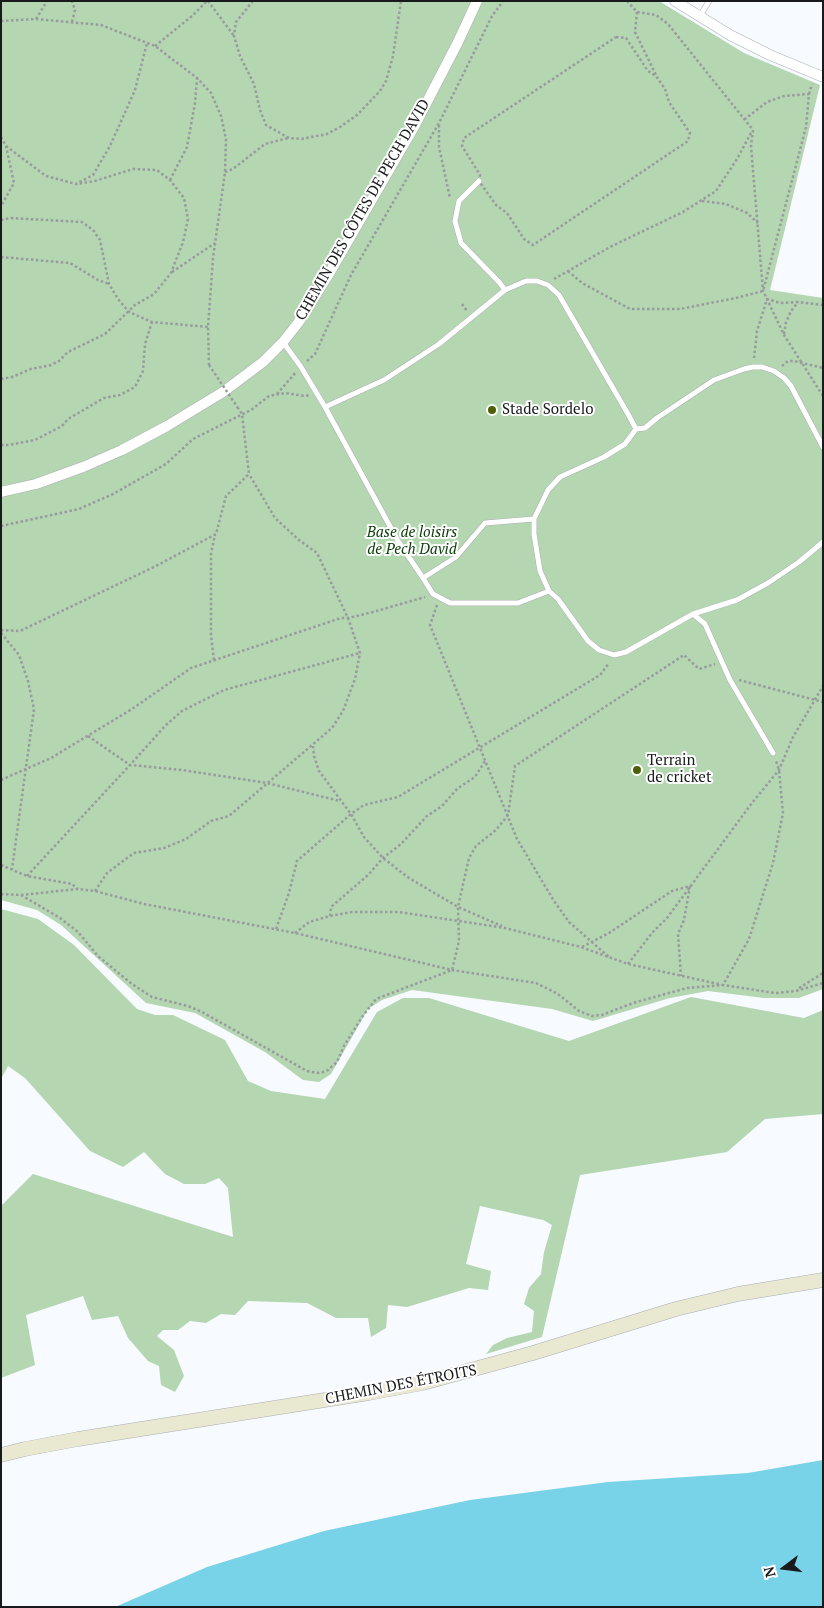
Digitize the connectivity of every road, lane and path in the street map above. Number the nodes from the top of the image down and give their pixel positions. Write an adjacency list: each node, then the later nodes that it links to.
1 (47, 1): 13 (path)
2 (72, 1): 15 (path)
3 (207, 1): 16 (path); 18 (path)
4 (253, 1): 16 (path)
5 (401, 1): 26 (path)
6 (477, 1): 52 (street, CHEMIN DES CÔTES DE PECH DAVID)
7 (503, 1): 23 (path)
8 (627, 1): 11 (path)
9 (675, 1): 12 (street)
10 (709, 1): 12 (lane)
11 (637, 12): 19 (path); 22 (path)
12 (700, 16): 20 (street)
13 (36, 19): 14 (path); 15 (path)
14 (1, 21)
15 (72, 22): 17 (path)
16 (234, 36): 26 (path)
17 (148, 43): 18 (path); 31 (path)
18 (155, 46): 21 (path)
19 (656, 76): 30 (path); 30 (path)
20 (823, 77)
21 (197, 78): 28 (path); 29 (path)
22 (745, 119): 24 (path); 44 (path)
23 (439, 123): 32 (path); 54 (path)
24 (753, 130): 33 (path); 36 (path)
25 (1, 137): 27 (path)
26 (289, 138): 28 (path)
27 (6, 146): 31 (path); 34 (path)
28 (225, 172): 37 (path)
29 (170, 180): 31 (path); 40 (path)
30 (479, 181): 43 (lane)
31 (76, 184)
32 (451, 199)
33 (701, 201): 36 (path); 39 (path)
34 (1, 206)
35 (1, 220): 41 (path)
36 (759, 224): 44 (path)
37 (215, 242): 40 (path); 50 (path)
38 (1, 257): 41 (path)
39 (568, 272): 42 (path); 44 (path)
40 (171, 273): 48 (path)
41 (109, 284): 48 (path)
42 (548, 285): 43 (lane); 64 (lane)
43 (505, 290): 62 (lane)
44 (763, 291): 45 (path)
45 (767, 299): 46 (path); 51 (path); 55 (path)
46 (798, 302): 47 (path); 51 (path)
47 (823, 305)
48 (129, 312): 49 (path); 58 (path)
49 (152, 322): 50 (path); 65 (path)
50 (208, 327): 63 (path, bridge)
51 (784, 335): 53 (path)
52 (283, 342): 54 (lane); 68 (street, CHEMIN DES CÔTES DE PECH DAVID)
53 (802, 364): 56 (path); 57 (path); 61 (path)
54 (301, 367): 59 (lane); 60 (path)
55 (753, 367): 57 (lane); 64 (lane)
56 (823, 368)
57 (774, 371): 66 (lane)
58 (1, 379)
59 (316, 392): 60 (path); 62 (lane)
60 (277, 394): 63 (path)
61 (823, 396)
62 (324, 407): 73 (lane)
63 (242, 414): 67 (path); 70 (path)
64 (636, 429): 69 (lane)
65 (1, 445)
66 (823, 448)
67 (249, 474): 71 (path); 77 (path)
68 (1, 492)
69 (534, 519): 73 (lane); 74 (lane)
70 (1, 526)
71 (216, 534): 78 (path); 81 (path)
72 (823, 542): 76 (lane)
73 (423, 578): 75 (lane)
74 (548, 591): 75 (lane); 80 (lane)
75 (432, 594): 77 (path); 89 (path)
76 (693, 614): 80 (lane); 82 (lane)
77 (348, 618): 79 (path); 81 (path)
78 (1, 632): 93 (path)
79 (360, 653): 88 (path); 92 (path)
80 (614, 655): 89 (path)
81 (214, 660): 87 (path)
82 (722, 661): 83 (lane); 99 (path)
83 (730, 680): 85 (path); 90 (lane)
84 (823, 686): 85 (path)
85 (814, 700): 86 (path); 94 (path)
86 (823, 702)
87 (87, 736): 92 (path); 93 (path)
88 (313, 746): 96 (path); 97 (path)
89 (479, 748): 91 (path); 98 (path)
90 (772, 753): 94 (path)
91 (485, 762): 99 (path); 100 (path)
92 (130, 765): 96 (path); 103 (path)
93 (25, 770): 95 (path); 102 (path)
94 (779, 770): 104 (path); 123 (path)
95 (1, 780)
96 (268, 783): 97 (path); 106 (path)
97 (342, 801): 98 (path)
98 (351, 814): 100 (path); 113 (path)
99 (508, 815): 109 (path); 115 (path)
100 (383, 858): 109 (path); 110 (path)
101 (1, 865): 102 (path)
102 (12, 869): 103 (path)
103 (27, 876): 105 (path)
104 (690, 886): 115 (path); 118 (path); 121 (path)
105 (78, 889): 106 (path); 108 (path)
106 (94, 891): 113 (path)
107 (1, 894): 108 (path)
108 (21, 895): 119 (path)
109 (458, 907): 111 (path); 112 (path)
110 (330, 916): 111 (path); 114 (path)
111 (457, 921): 112 (path); 119 (path)
112 (505, 928): 116 (path)
113 (276, 930): 114 (path)
114 (295, 933): 119 (path)
115 (593, 943): 116 (path); 117 (path)
116 (581, 947): 117 (path)
117 (609, 957): 118 (path)
118 (628, 964): 121 (path)
119 (452, 970): 123 (path)
120 (823, 973): 124 (path)
121 (680, 976): 123 (path)
122 (823, 983): 124 (path)
123 (724, 985): 124 (path)
124 (796, 991)
125 (823, 1280): 126 (main road, CHEMIN DES ÉTROITS)
126 (1, 1455)

